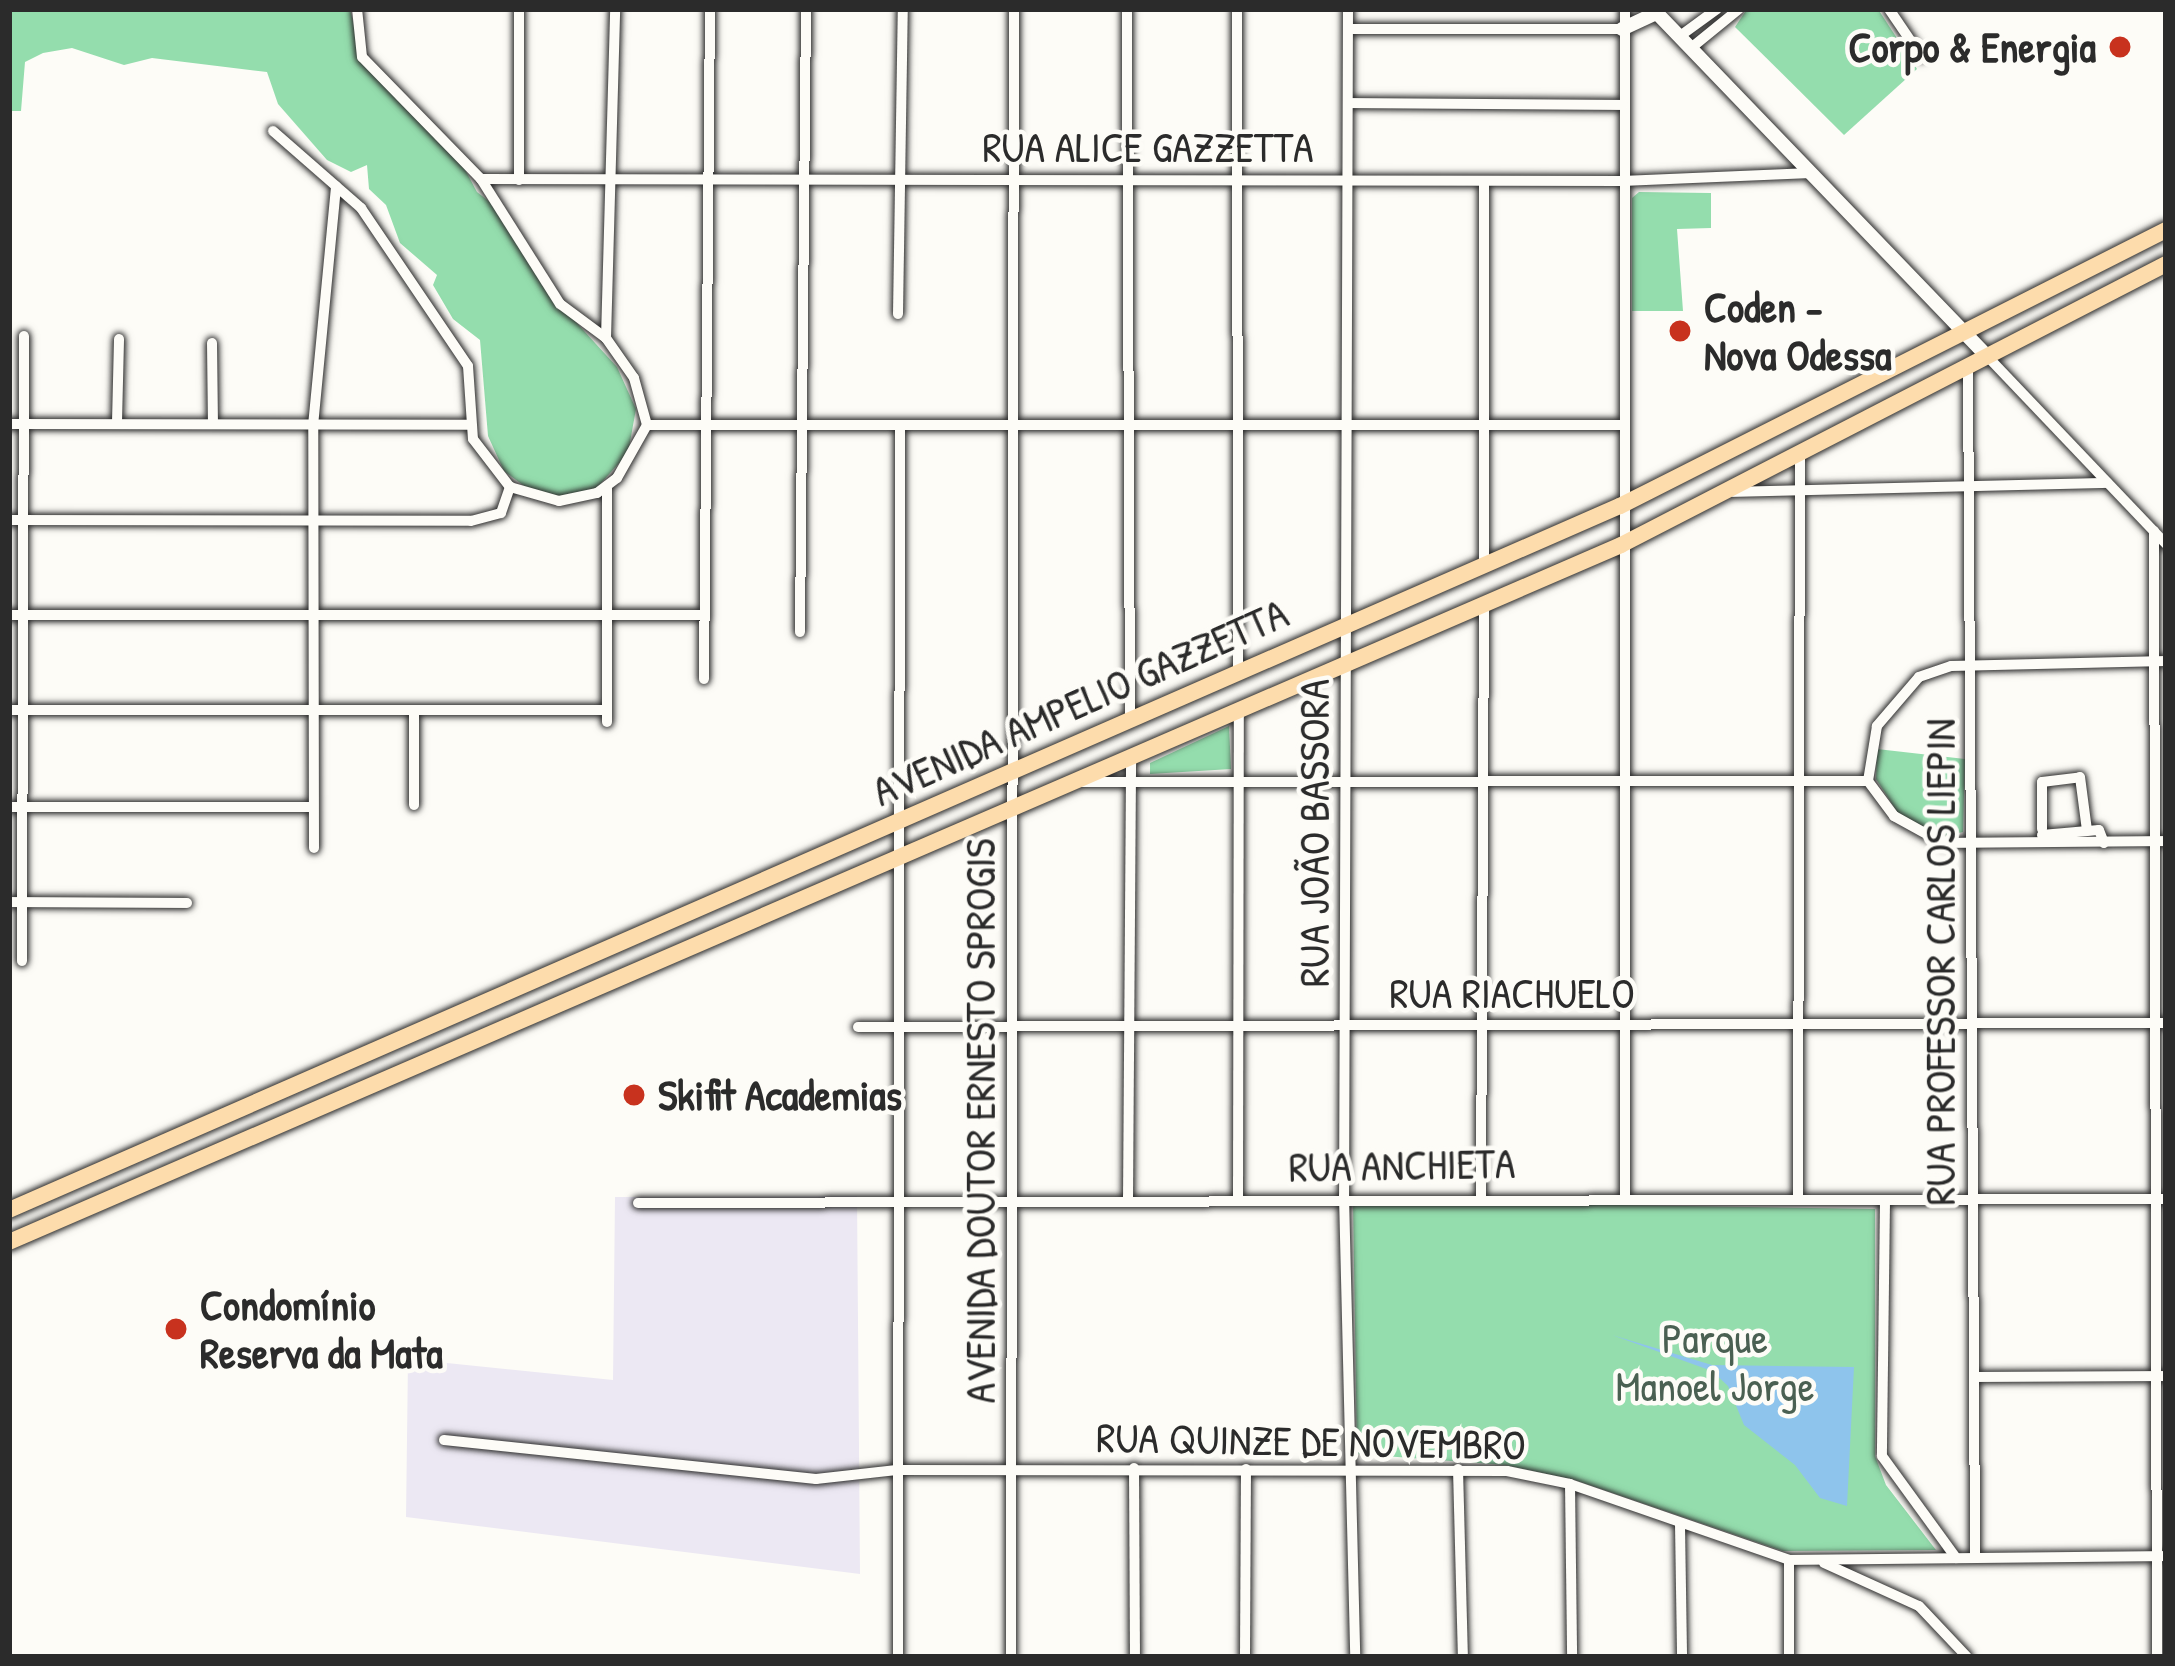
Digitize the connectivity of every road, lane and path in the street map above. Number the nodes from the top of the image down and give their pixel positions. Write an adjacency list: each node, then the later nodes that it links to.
1 (357, 9): 28 (street)
2 (519, 9): 33 (street)
3 (615, 9): 36 (street)
4 (710, 9): 29 (street)
5 (806, 9): 34 (street)
6 (903, 9): 30 (street)
7 (1014, 9): 37 (street, AVENIDA DOUTOR ERNESTO SPROGIS)
8 (1127, 9): 31 (street)
9 (1237, 9): 35 (street)
10 (1348, 9): 19 (street, RUA JOÃO BASSORA)
11 (1406, 9): 18 (street)
12 (1624, 9): 20 (street)
13 (1717, 9): 17 (street)
14 (1739, 9): 21 (street)
15 (1889, 9): 23 (street)
16 (1655, 11): 20 (main road); 22 (main road)
17 (1703, 20): 21 (street); 22 (street)
18 (1401, 26): 19 (street); 20 (street)
19 (1349, 29): 24 (street, RUA JOÃO BASSORA)
20 (1622, 29): 25 (street)
21 (1712, 31): 22 (street)
22 (1686, 42): 27 (main road)
23 (1921, 56)
24 (1348, 103): 25 (street); 32 (street, RUA JOÃO BASSORA)
25 (1623, 105): 39 (street)
26 (273, 131): 40 (street)
27 (1815, 173): 39 (street, RUA ALICE GAZZETTA); 44 (main road)
28 (481, 179): 33 (street, RUA ALICE GAZZETTA); 46 (street)
29 (704, 179): 34 (street, RUA ALICE GAZZETTA); 36 (street, RUA ALICE GAZZETTA); 64 (street)
30 (899, 179): 34 (street, RUA ALICE GAZZETTA); 37 (street, RUA ALICE GAZZETTA); 43 (street)
31 (1130, 179): 35 (street, RUA ALICE GAZZETTA); 37 (street, RUA ALICE GAZZETTA); 60 (street)
32 (1348, 179): 35 (street, RUA ALICE GAZZETTA); 38 (street, RUA ALICE GAZZETTA); 61 (street, RUA JOÃO BASSORA)
33 (519, 180): 36 (street, RUA ALICE GAZZETTA)
34 (802, 180): 58 (street)
35 (1240, 180): 56 (street)
36 (610, 181): 46 (street)
37 (1014, 181): 59 (street, AVENIDA DOUTOR ERNESTO SPROGIS)
38 (1484, 181): 39 (street, RUA ALICE GAZZETTA); 62 (street)
39 (1622, 181): 57 (street)
40 (336, 186): 54 (street); 63 (street)
41 (2166, 230): 44 (main road, AVENIDA AMPELIO GAZZETTA)
42 (2166, 264): 49 (main road, AVENIDA AMPELIO GAZZETTA)
43 (898, 314)
44 (1964, 334): 49 (main road); 73 (main road, AVENIDA AMPELIO GAZZETTA)
45 (24, 336): 53 (street)
46 (606, 338): 55 (street)
47 (118, 339): 51 (street)
48 (212, 343): 52 (street)
49 (1987, 356): 50 (main road, AVENIDA AMPELIO GAZZETTA); 68 (street)
50 (1968, 367): 66 (main road, AVENIDA AMPELIO GAZZETTA); 69 (street, RUA PROFESSOR CARLOS LIEPIN)
51 (118, 422): 52 (street); 53 (street)
52 (213, 422): 63 (street)
53 (16, 424): 74 (street)
54 (470, 424): 63 (street); 70 (street)
55 (646, 424): 64 (street); 67 (street)
56 (1238, 424): 60 (street); 61 (street); 90 (street)
57 (1620, 424): 62 (street); 73 (street)
58 (802, 425): 64 (street); 65 (street); 86 (street)
59 (1013, 425): 60 (street); 65 (street); 98 (street, AVENIDA DOUTOR ERNESTO SPROGIS)
60 (1130, 425): 96 (street)
61 (1350, 425): 62 (street); 85 (street, RUA JOÃO BASSORA)
62 (1484, 425): 79 (street)
63 (313, 426): 75 (street)
64 (705, 426): 83 (street)
65 (900, 426): 111 (street)
66 (1800, 458): 71 (street); 72 (main road, AVENIDA AMPELIO GAZZETTA)
67 (612, 482): 70 (street); 84 (street)
68 (2107, 483): 69 (street); 76 (street)
69 (1972, 484): 71 (street); 89 (street, RUA PROFESSOR CARLOS LIEPIN)
70 (510, 488): 75 (street)
71 (1800, 489): 72 (street); 103 (street)
72 (1726, 492): 77 (main road, AVENIDA AMPELIO GAZZETTA)
73 (1620, 506): 77 (street); 79 (main road, AVENIDA AMPELIO GAZZETTA)
74 (14, 520): 75 (street); 81 (street)
75 (313, 521): 82 (street)
76 (2153, 531): 78 (street); 87 (street)
77 (1622, 544): 80 (main road, AVENIDA AMPELIO GAZZETTA); 99 (street)
78 (2166, 544)
79 (1484, 565): 85 (main road, AVENIDA AMPELIO GAZZETTA)
80 (1484, 604): 88 (main road, AVENIDA AMPELIO GAZZETTA); 106 (street)
81 (14, 615): 82 (street); 93 (street)
82 (314, 615): 84 (street); 94 (street)
83 (704, 615): 84 (street); 91 (street)
84 (609, 617): 95 (street)
85 (1348, 626): 88 (street, RUA JOÃO BASSORA); 90 (main road, AVENIDA AMPELIO GAZZETTA)
86 (800, 632)
87 (2160, 661): 89 (street); 114 (street)
88 (1347, 663): 92 (main road, AVENIDA AMPELIO GAZZETTA); 102 (street, RUA JOÃO BASSORA)
89 (1972, 666): 100 (street); 117 (street, RUA PROFESSOR CARLOS LIEPIN)
90 (1238, 670): 96 (main road, AVENIDA AMPELIO GAZZETTA)
91 (704, 680)
92 (1239, 709): 97 (main road, AVENIDA AMPELIO GAZZETTA); 105 (street)
93 (13, 710): 94 (street); 109 (street)
94 (313, 712): 95 (street); 110 (street)
95 (414, 713): 107 (street)
96 (1130, 717): 98 (main road, AVENIDA AMPELIO GAZZETTA)
97 (1131, 756): 101 (main road, AVENIDA AMPELIO GAZZETTA); 104 (street)
98 (1014, 769): 108 (street, AVENIDA DOUTOR ERNESTO SPROGIS); 111 (main road, AVENIDA AMPELIO GAZZETTA)
99 (1625, 777): 103 (street); 106 (street); 129 (street)
100 (1868, 781): 103 (street); 117 (street)
101 (1067, 782): 104 (street); 108 (main road, AVENIDA AMPELIO GAZZETTA)
102 (1346, 782): 105 (street); 106 (street); 132 (street, RUA JOÃO BASSORA)
103 (1797, 782): 127 (street)
104 (1131, 783): 105 (street); 135 (street)
105 (1240, 783): 131 (street)
106 (1483, 783): 126 (street)
107 (414, 805)
108 (1014, 806): 119 (main road, AVENIDA AMPELIO GAZZETTA); 130 (street, AVENIDA DOUTOR ERNESTO SPROGIS)
109 (15, 807): 110 (street); 120 (street)
110 (313, 807): 118 (street)
111 (899, 820): 119 (street); 122 (main road, AVENIDA AMPELIO GAZZETTA)
112 (2042, 829): 113 (street); 113 (street); 116 (street)
113 (2087, 830): 115 (street)
114 (2160, 841): 115 (street); 125 (street)
115 (2104, 843): 116 (street)
116 (2042, 844): 117 (street)
117 (1973, 846): 128 (street, RUA PROFESSOR CARLOS LIEPIN)
118 (314, 848)
119 (899, 855): 124 (main road, AVENIDA AMPELIO GAZZETTA); 134 (street)
120 (14, 902): 121 (street); 123 (street)
121 (187, 903)
122 (635, 937): 124 (main road); 136 (main road, AVENIDA AMPELIO GAZZETTA)
123 (22, 961)
124 (622, 977): 137 (main road, AVENIDA AMPELIO GAZZETTA)
125 (2161, 1023): 128 (street, RUA RIACHUELO); 142 (street)
126 (1483, 1024): 129 (street, RUA RIACHUELO); 132 (street, RUA RIACHUELO); 140 (street)
127 (1800, 1024): 128 (street, RUA RIACHUELO); 129 (street, RUA RIACHUELO); 141 (street)
128 (1975, 1024): 143 (street, RUA PROFESSOR CARLOS LIEPIN)
129 (1628, 1025): 138 (street)
130 (1013, 1027): 134 (street, RUA RIACHUELO); 135 (street, RUA RIACHUELO); 144 (street, AVENIDA DOUTOR ERNESTO SPROGIS)
131 (1236, 1027): 132 (street, RUA RIACHUELO); 135 (street, RUA RIACHUELO); 146 (street)
132 (1347, 1027): 139 (street, RUA JOÃO BASSORA)
133 (858, 1028): 134 (street, RUA RIACHUELO)
134 (899, 1028): 149 (street)
135 (1128, 1029): 145 (street)
136 (207, 1125): 137 (main road); 150 (main road, AVENIDA AMPELIO GAZZETTA)
137 (215, 1153): 151 (main road, AVENIDA AMPELIO GAZZETTA)
138 (1625, 1195): 140 (street, RUA ANCHIETA); 141 (street, RUA ANCHIETA)
139 (1345, 1196): 140 (street, RUA ANCHIETA); 146 (street, RUA ANCHIETA); 155 (street, RUA JOÃO BASSORA)
140 (1481, 1197)
141 (1798, 1199): 147 (street, RUA ANCHIETA)
142 (2161, 1199): 143 (street, RUA ANCHIETA); 153 (street)
143 (1974, 1200): 147 (street, RUA ANCHIETA); 152 (street, RUA PROFESSOR CARLOS LIEPIN)
144 (1011, 1201): 145 (street, RUA ANCHIETA); 149 (street, RUA ANCHIETA); 160 (street, AVENIDA DOUTOR ERNESTO SPROGIS)
145 (1128, 1201): 146 (street, RUA ANCHIETA)
146 (1238, 1201)
147 (1886, 1201): 165 (street)
148 (638, 1202): 149 (street, RUA ANCHIETA)
149 (897, 1202): 159 (street)
150 (9, 1210)
151 (9, 1242)
152 (1977, 1376): 153 (street); 164 (street, RUA PROFESSOR CARLOS LIEPIN)
153 (2161, 1376): 163 (street)
154 (444, 1440): 159 (street, RUA QUINZE DE NOVEMBRO)
155 (1349, 1466): 157 (street, RUA QUINZE DE NOVEMBRO); 158 (street, RUA QUINZE DE NOVEMBRO); 173 (street, RUA JOÃO BASSORA)
156 (1134, 1468): 157 (street, RUA QUINZE DE NOVEMBRO); 160 (street, RUA QUINZE DE NOVEMBRO); 171 (street)
157 (1246, 1469): 172 (street)
158 (1458, 1469): 161 (street, RUA QUINZE DE NOVEMBRO); 174 (street)
159 (896, 1470): 160 (street, RUA QUINZE DE NOVEMBRO); 169 (street)
160 (1012, 1471): 170 (street, AVENIDA DOUTOR ERNESTO SPROGIS)
161 (1570, 1484): 162 (street, RUA QUINZE DE NOVEMBRO); 175 (street)
162 (1680, 1525): 166 (street, RUA QUINZE DE NOVEMBRO); 176 (street)
163 (2161, 1556): 164 (street, RUA QUINZE DE NOVEMBRO); 168 (street)
164 (1975, 1557): 165 (street, RUA QUINZE DE NOVEMBRO)
165 (1956, 1558): 167 (street, RUA QUINZE DE NOVEMBRO)
166 (1789, 1560): 167 (street, RUA QUINZE DE NOVEMBRO); 177 (street)
167 (1821, 1562): 178 (street)
168 (2160, 1649)
169 (898, 1657)
170 (1011, 1657)
171 (1136, 1657)
172 (1245, 1657)
173 (1354, 1657)
174 (1463, 1657)
175 (1572, 1657)
176 (1682, 1657)
177 (1789, 1657)
178 (1967, 1657)

